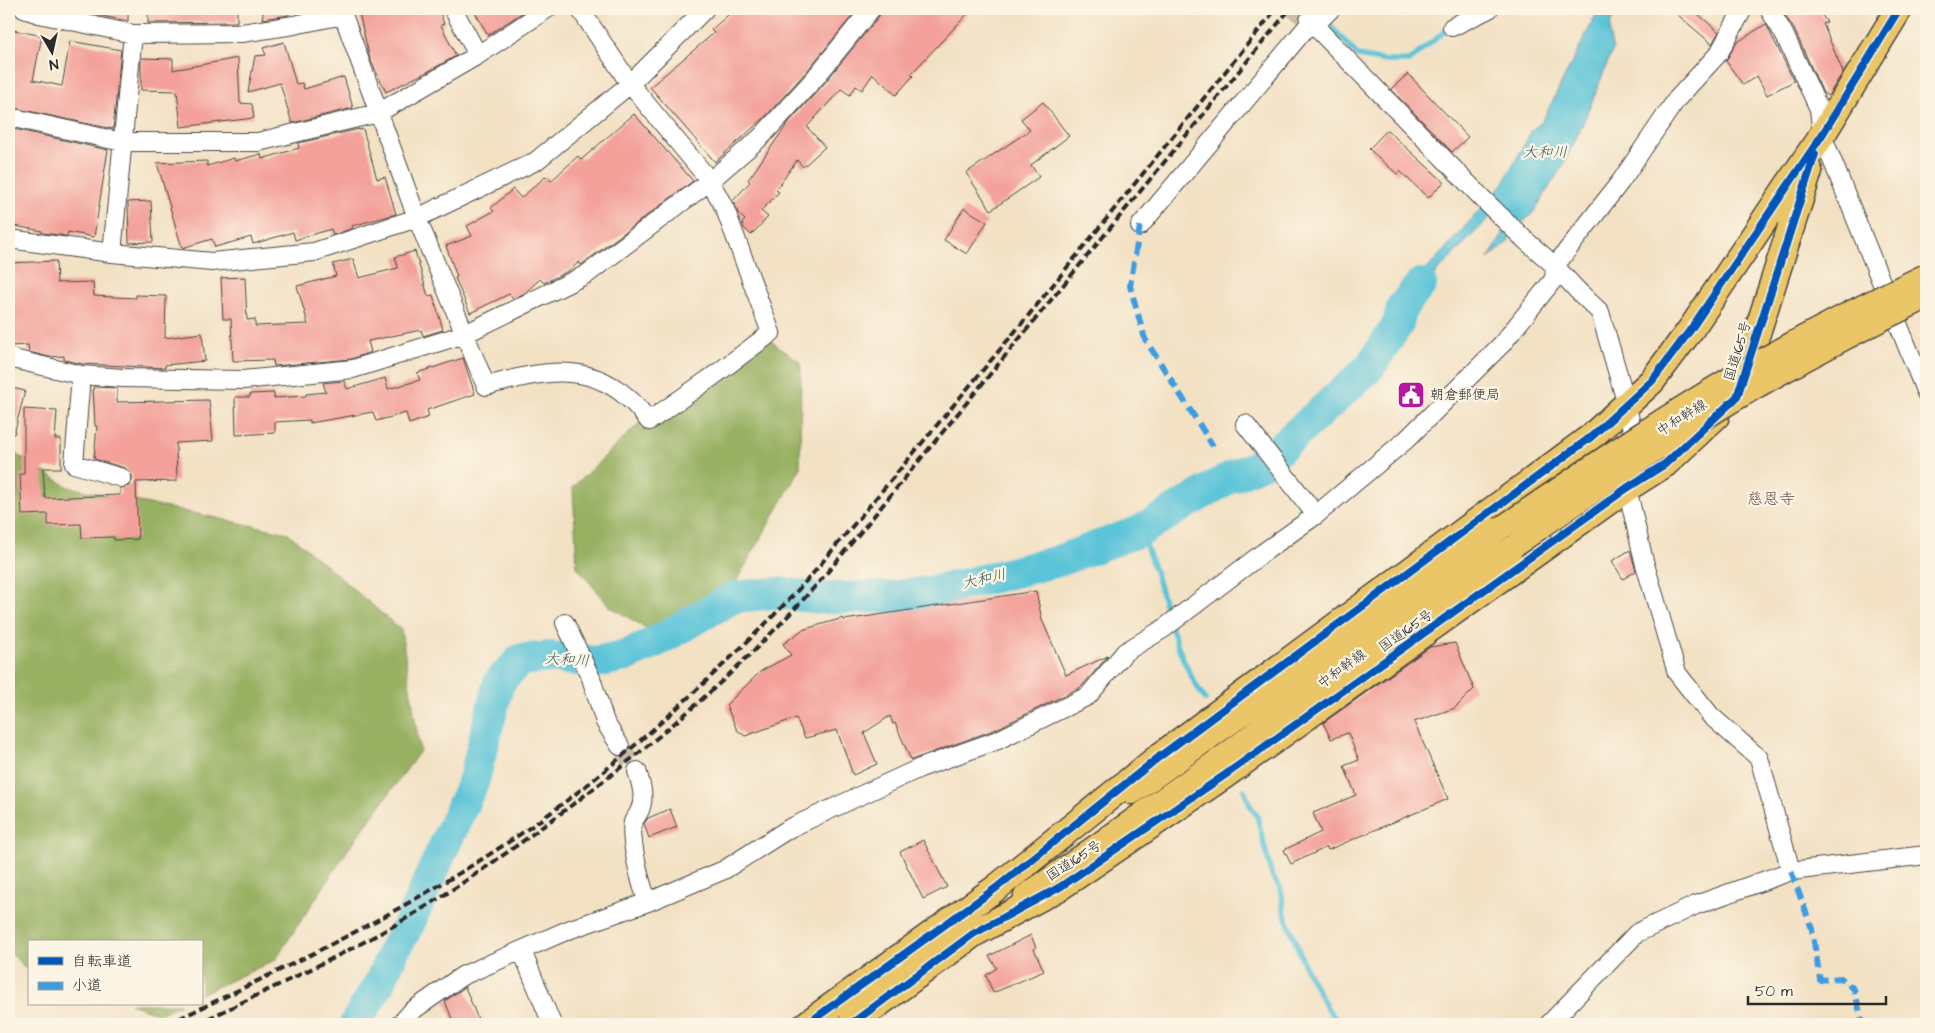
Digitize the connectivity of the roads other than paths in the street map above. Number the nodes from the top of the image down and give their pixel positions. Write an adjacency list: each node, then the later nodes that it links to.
1 (24, 9): 15 (street)
2 (453, 9): 16 (street)
3 (547, 9): 16 (street)
4 (580, 9): 17 (street)
5 (705, 9): 17 (street)
6 (871, 9): 22 (street)
7 (1331, 9): 13 (street)
8 (1489, 9): 14 (street)
9 (1743, 9): 27 (street)
10 (1769, 9): 20 (street)
11 (1899, 9): 20 (highway, 国道165号)
12 (342, 12): 15 (street); 18 (street)
13 (1312, 23): 24 (street); 27 (street)
14 (1452, 27)
15 (133, 34): 21 (street)
16 (478, 55): 18 (street)
17 (630, 84): 22 (street); 23 (street)
18 (378, 113): 21 (street); 23 (street)
19 (9, 117): 21 (street)
20 (1822, 135): 30 (street); 38 (highway, 国道165号); 39 (highway, 国道165号)
21 (122, 142): 26 (street)
22 (710, 180): 34 (street); 34 (street)
23 (417, 218): 26 (street); 34 (street)
24 (1140, 226)
25 (9, 239): 26 (street)
26 (112, 253)
27 (1555, 266): 39 (street); 44 (street)
28 (1926, 266): 30 (street)
29 (1926, 275): 45 (main road, 中和幹線, bridge)
30 (1882, 286): 33 (street)
31 (1926, 298): 45 (main road, 中和幹線, bridge)
32 (1926, 306): 33 (street)
33 (1897, 318): 37 (street); 38 (street)
34 (465, 334): 36 (street)
35 (9, 358): 36 (street)
36 (81, 375): 42 (street)
37 (1926, 393)
38 (1737, 397): 43 (highway, 国道165号)
39 (1627, 405): 41 (street); 51 (highway, 国道165号)
40 (1245, 424): 44 (street)
41 (1632, 431)
42 (122, 478)
43 (1628, 483): 50 (street); 53 (highway, 国道165号)
44 (1316, 515): 52 (street)
45 (1508, 537): 51 (main road, 中和幹線); 53 (main road, 中和幹線)
46 (564, 623): 47 (street)
47 (620, 746)
48 (637, 771): 52 (street)
49 (1926, 855): 50 (street)
50 (1791, 872): 59 (street)
51 (996, 888): 57 (highway, 国道165号)
52 (648, 902): 54 (street)
53 (974, 934): 58 (highway, 国道165号)
54 (522, 951): 55 (street); 56 (street)
55 (400, 1024)
56 (552, 1024)
57 (807, 1024)
58 (851, 1024)
59 (1549, 1024)

